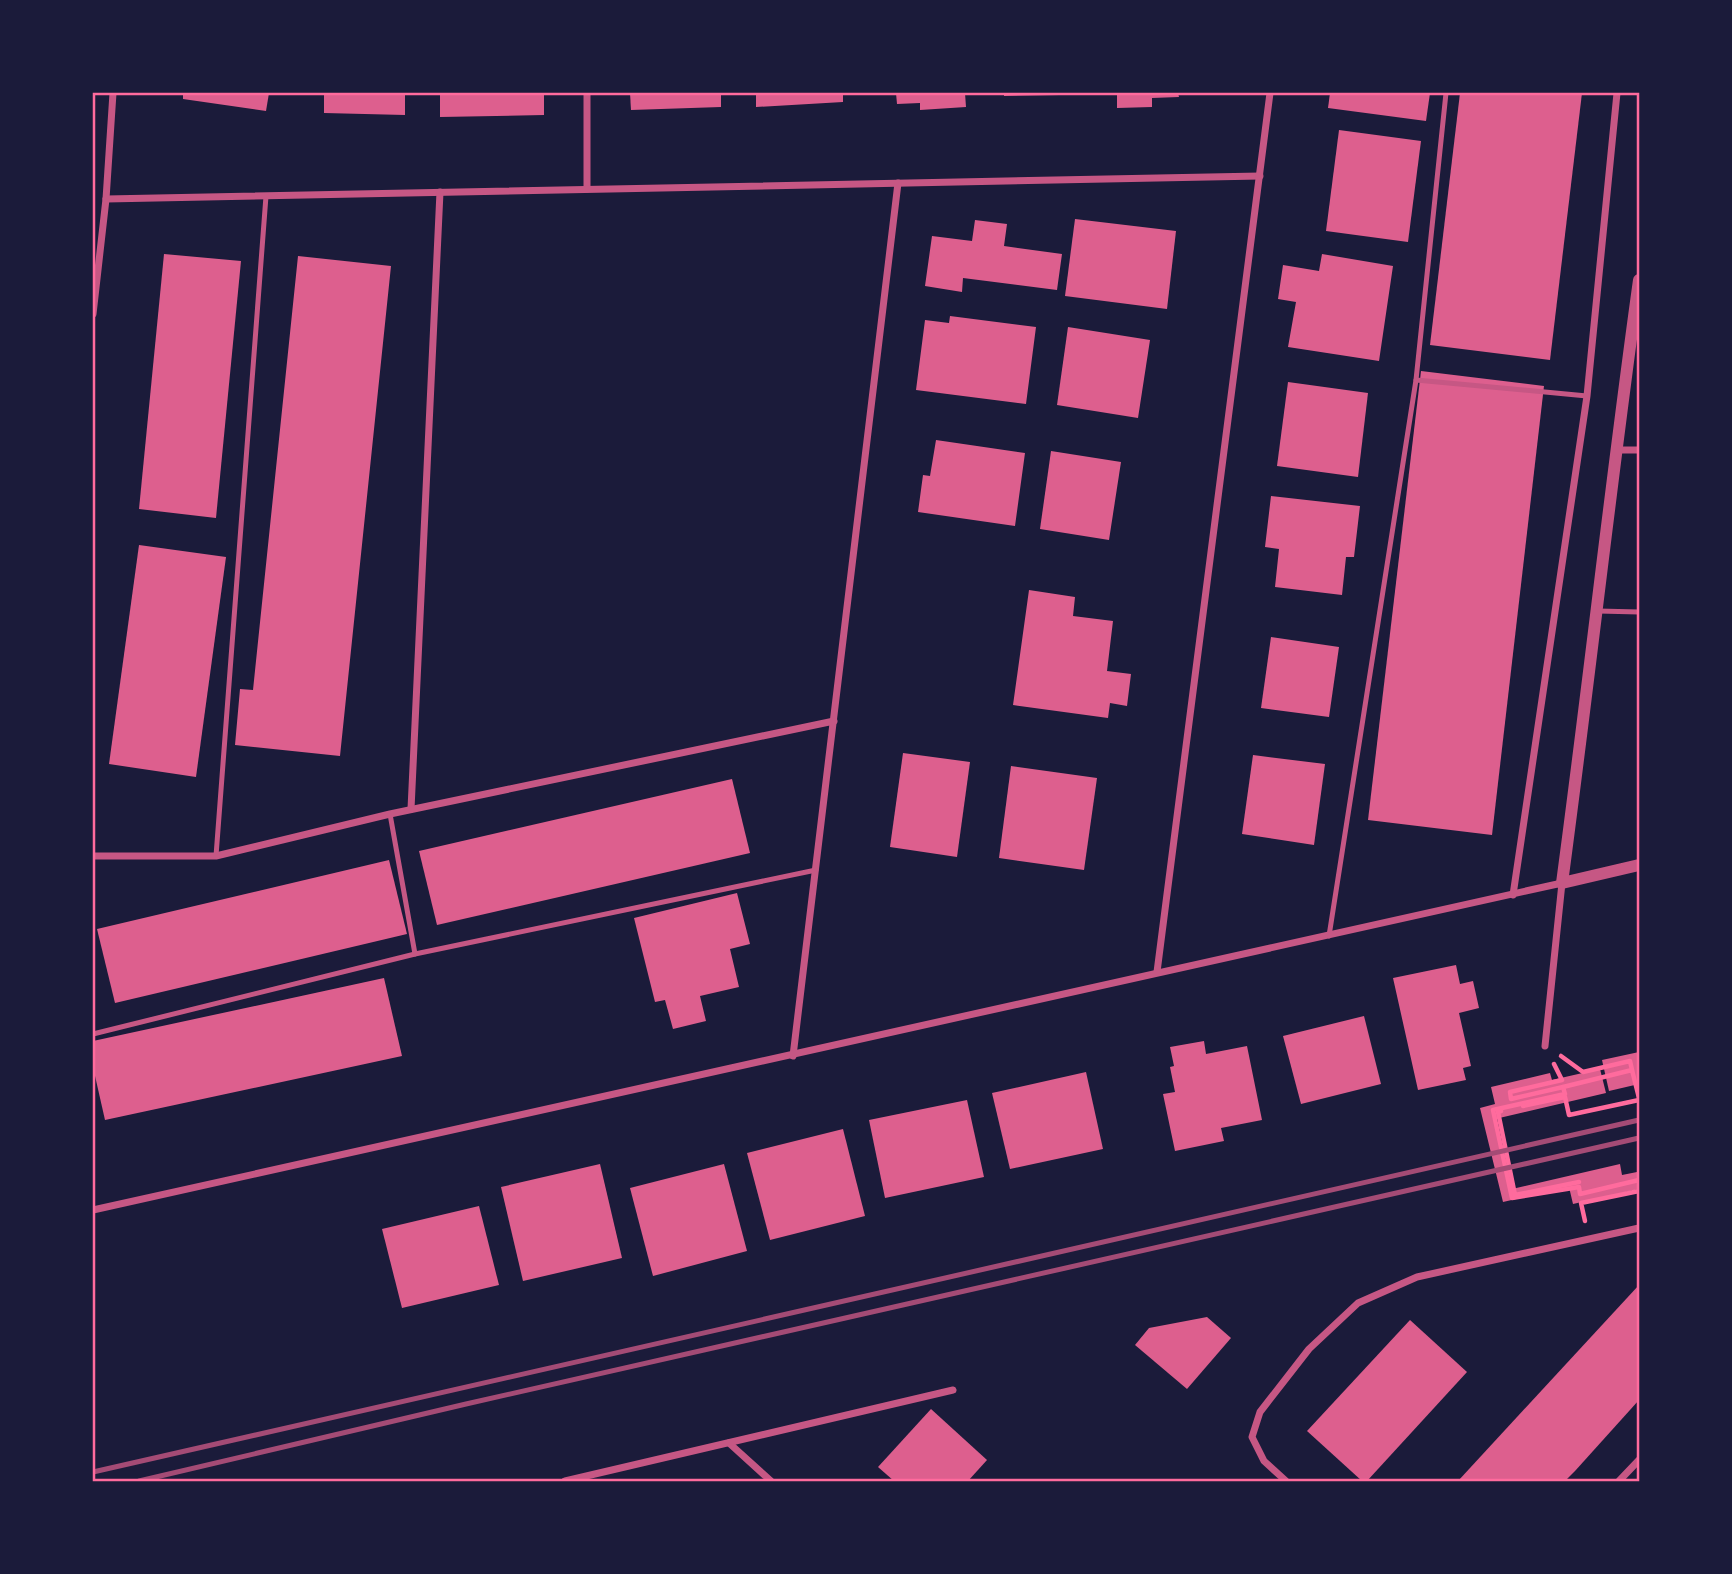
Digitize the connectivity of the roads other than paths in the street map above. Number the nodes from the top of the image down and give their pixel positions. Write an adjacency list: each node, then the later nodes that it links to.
1 (113, 93): 11 (street)
2 (587, 93): 8 (street)
3 (1270, 93): 6 (street)
4 (1446, 93): 14 (lane)
5 (1617, 93): 15 (street)
6 (1260, 176): 7 (street); 31 (street)
7 (898, 183): 8 (street); 20 (street)
8 (587, 189): 9 (street)
9 (440, 192): 10 (street); 21 (street)
10 (266, 196): 11 (street); 24 (lane)
11 (106, 199): 13 (street)
12 (1639, 280): 16 (street)
13 (93, 314)
14 (1416, 380): 15 (lane); 29 (lane)
15 (1587, 396): 28 (street)
16 (1615, 450): 17 (street); 18 (street)
17 (1639, 450)
18 (1598, 611): 19 (lane); 27 (street)
19 (1639, 612)
20 (834, 721): 21 (street); 26 (street)
21 (411, 809): 22 (street)
22 (390, 814): 24 (street); 30 (lane)
23 (93, 856): 24 (street)
24 (216, 856)
25 (1639, 865): 27 (street)
26 (816, 870): 30 (lane); 34 (street)
27 (1562, 883): 28 (street); 33 (street)
28 (1513, 895): 29 (street)
29 (1329, 936): 31 (street)
30 (415, 954): 32 (lane)
31 (1157, 972): 34 (street)
32 (93, 1034)
33 (1545, 1046)
34 (793, 1056): 35 (street)
35 (93, 1210)
36 (1639, 1228): 42 (street)
37 (953, 1390): 38 (street)
38 (729, 1443): 40 (street); 41 (street)
39 (1639, 1460): 43 (street)
40 (565, 1481)
41 (771, 1481)
42 (1286, 1481)
43 (1619, 1481)

